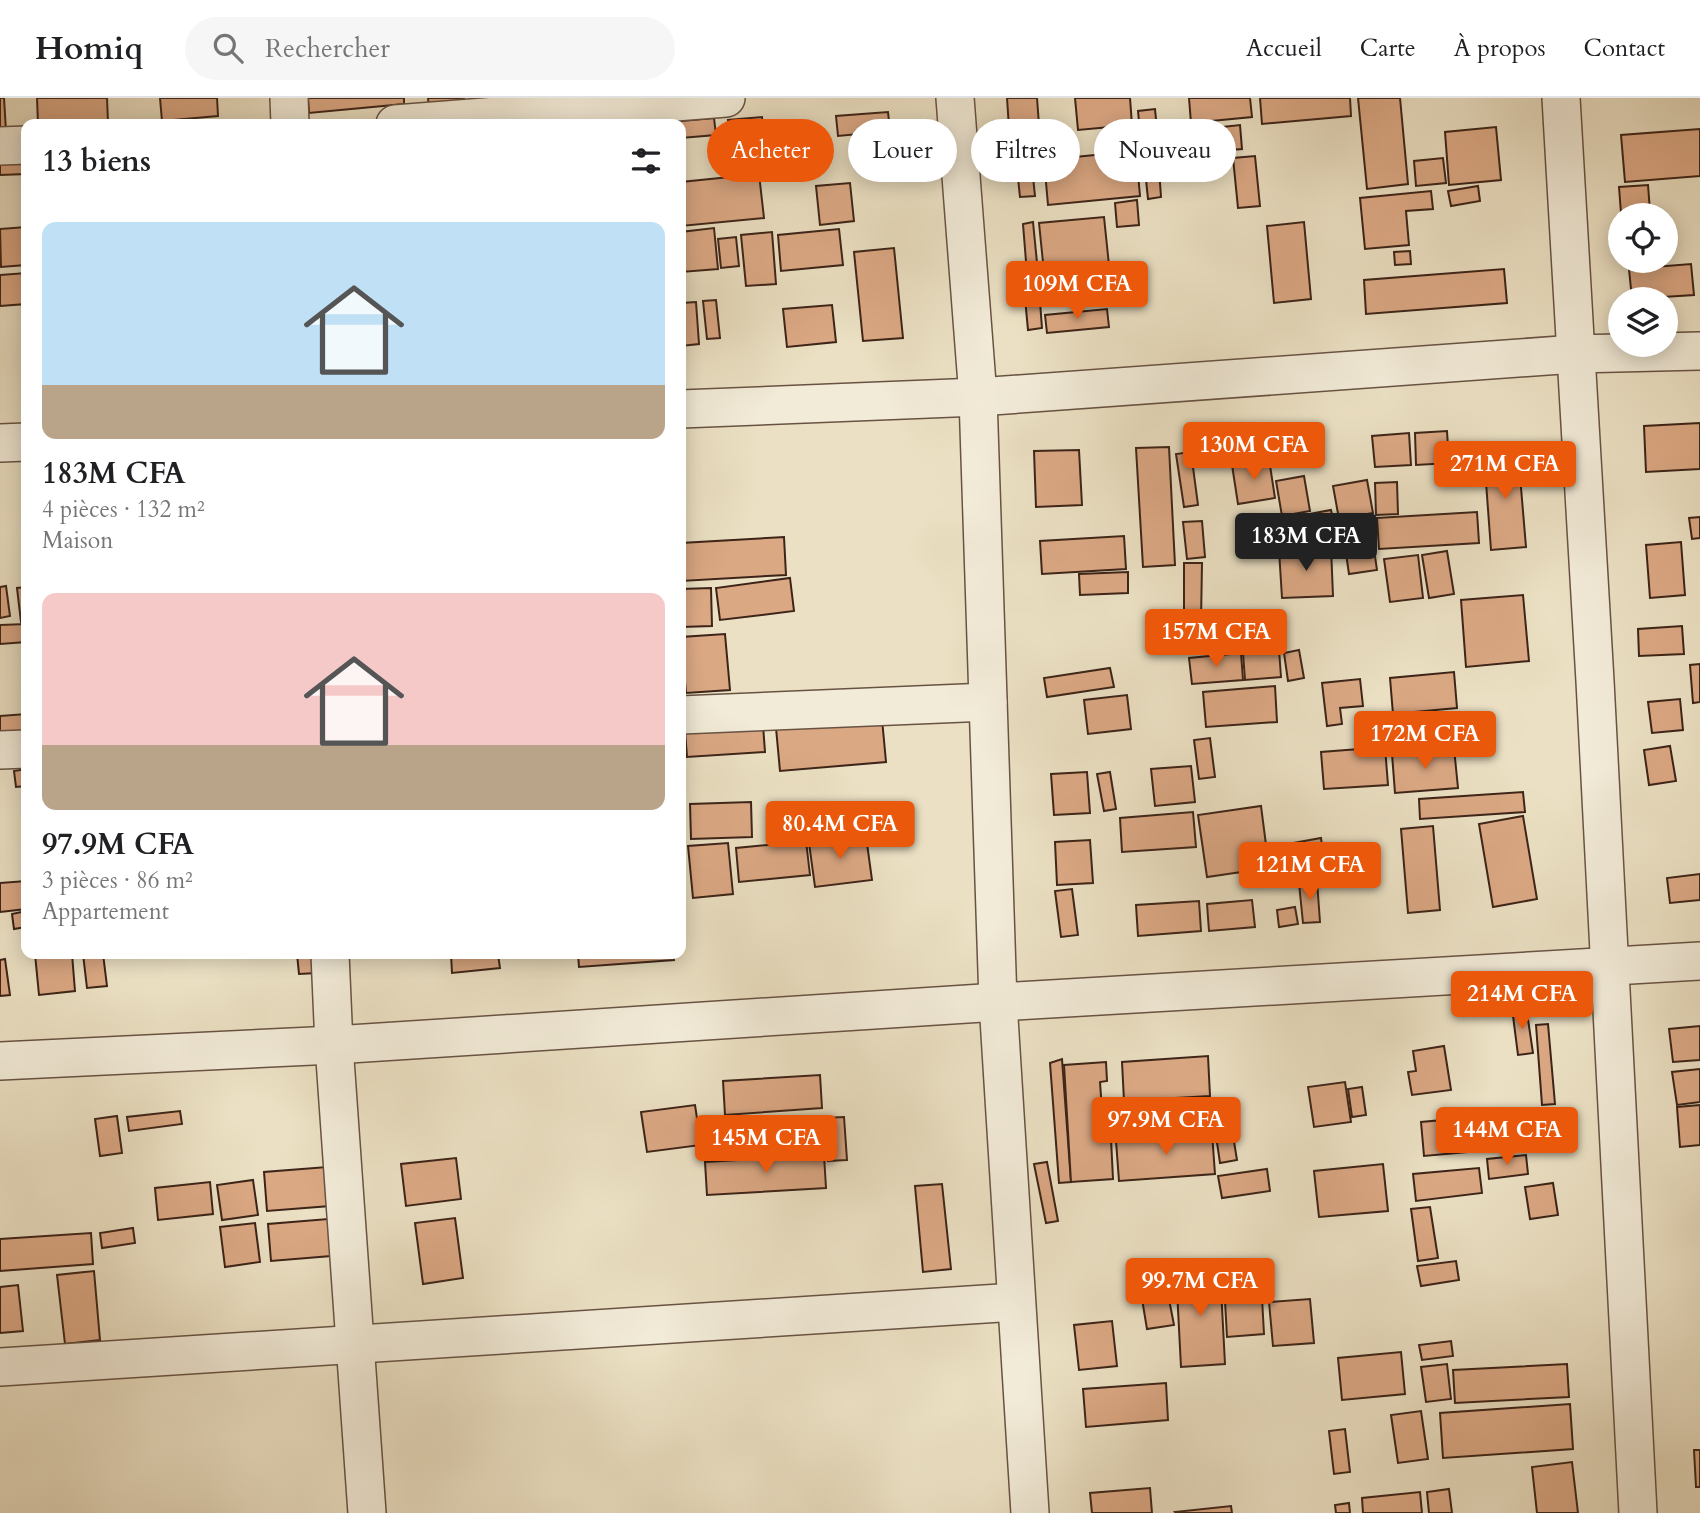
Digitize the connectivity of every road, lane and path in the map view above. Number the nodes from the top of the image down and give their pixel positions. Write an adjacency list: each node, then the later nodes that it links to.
1 (289, 98): 5 (street)
2 (726, 98): 6 (street)
3 (955, 98): 11 (street)
4 (1561, 98): 10 (street)
5 (290, 119)
6 (459, 119)
7 (21, 145): 8 (street)
8 (0, 146)
9 (1700, 351): 10 (street)
10 (1575, 354): 11 (street); 21 (street)
11 (978, 397): 12 (street); 15 (street)
12 (686, 409)
13 (21, 442): 14 (street)
14 (0, 443)
15 (988, 702): 16 (street); 22 (street)
16 (686, 715)
17 (21, 749): 18 (street)
18 (0, 750)
19 (330, 959): 23 (street)
20 (1700, 961): 21 (street)
21 (1608, 967): 22 (street); 30 (street)
22 (998, 1002): 23 (street); 25 (street)
23 (334, 1045): 24 (street); 26 (street)
24 (0, 1061)
25 (1016, 1302): 26 (street); 29 (street)
26 (354, 1346): 27 (street); 28 (street)
27 (0, 1367)
28 (366, 1513)
29 (1030, 1513)
30 (1638, 1513)

